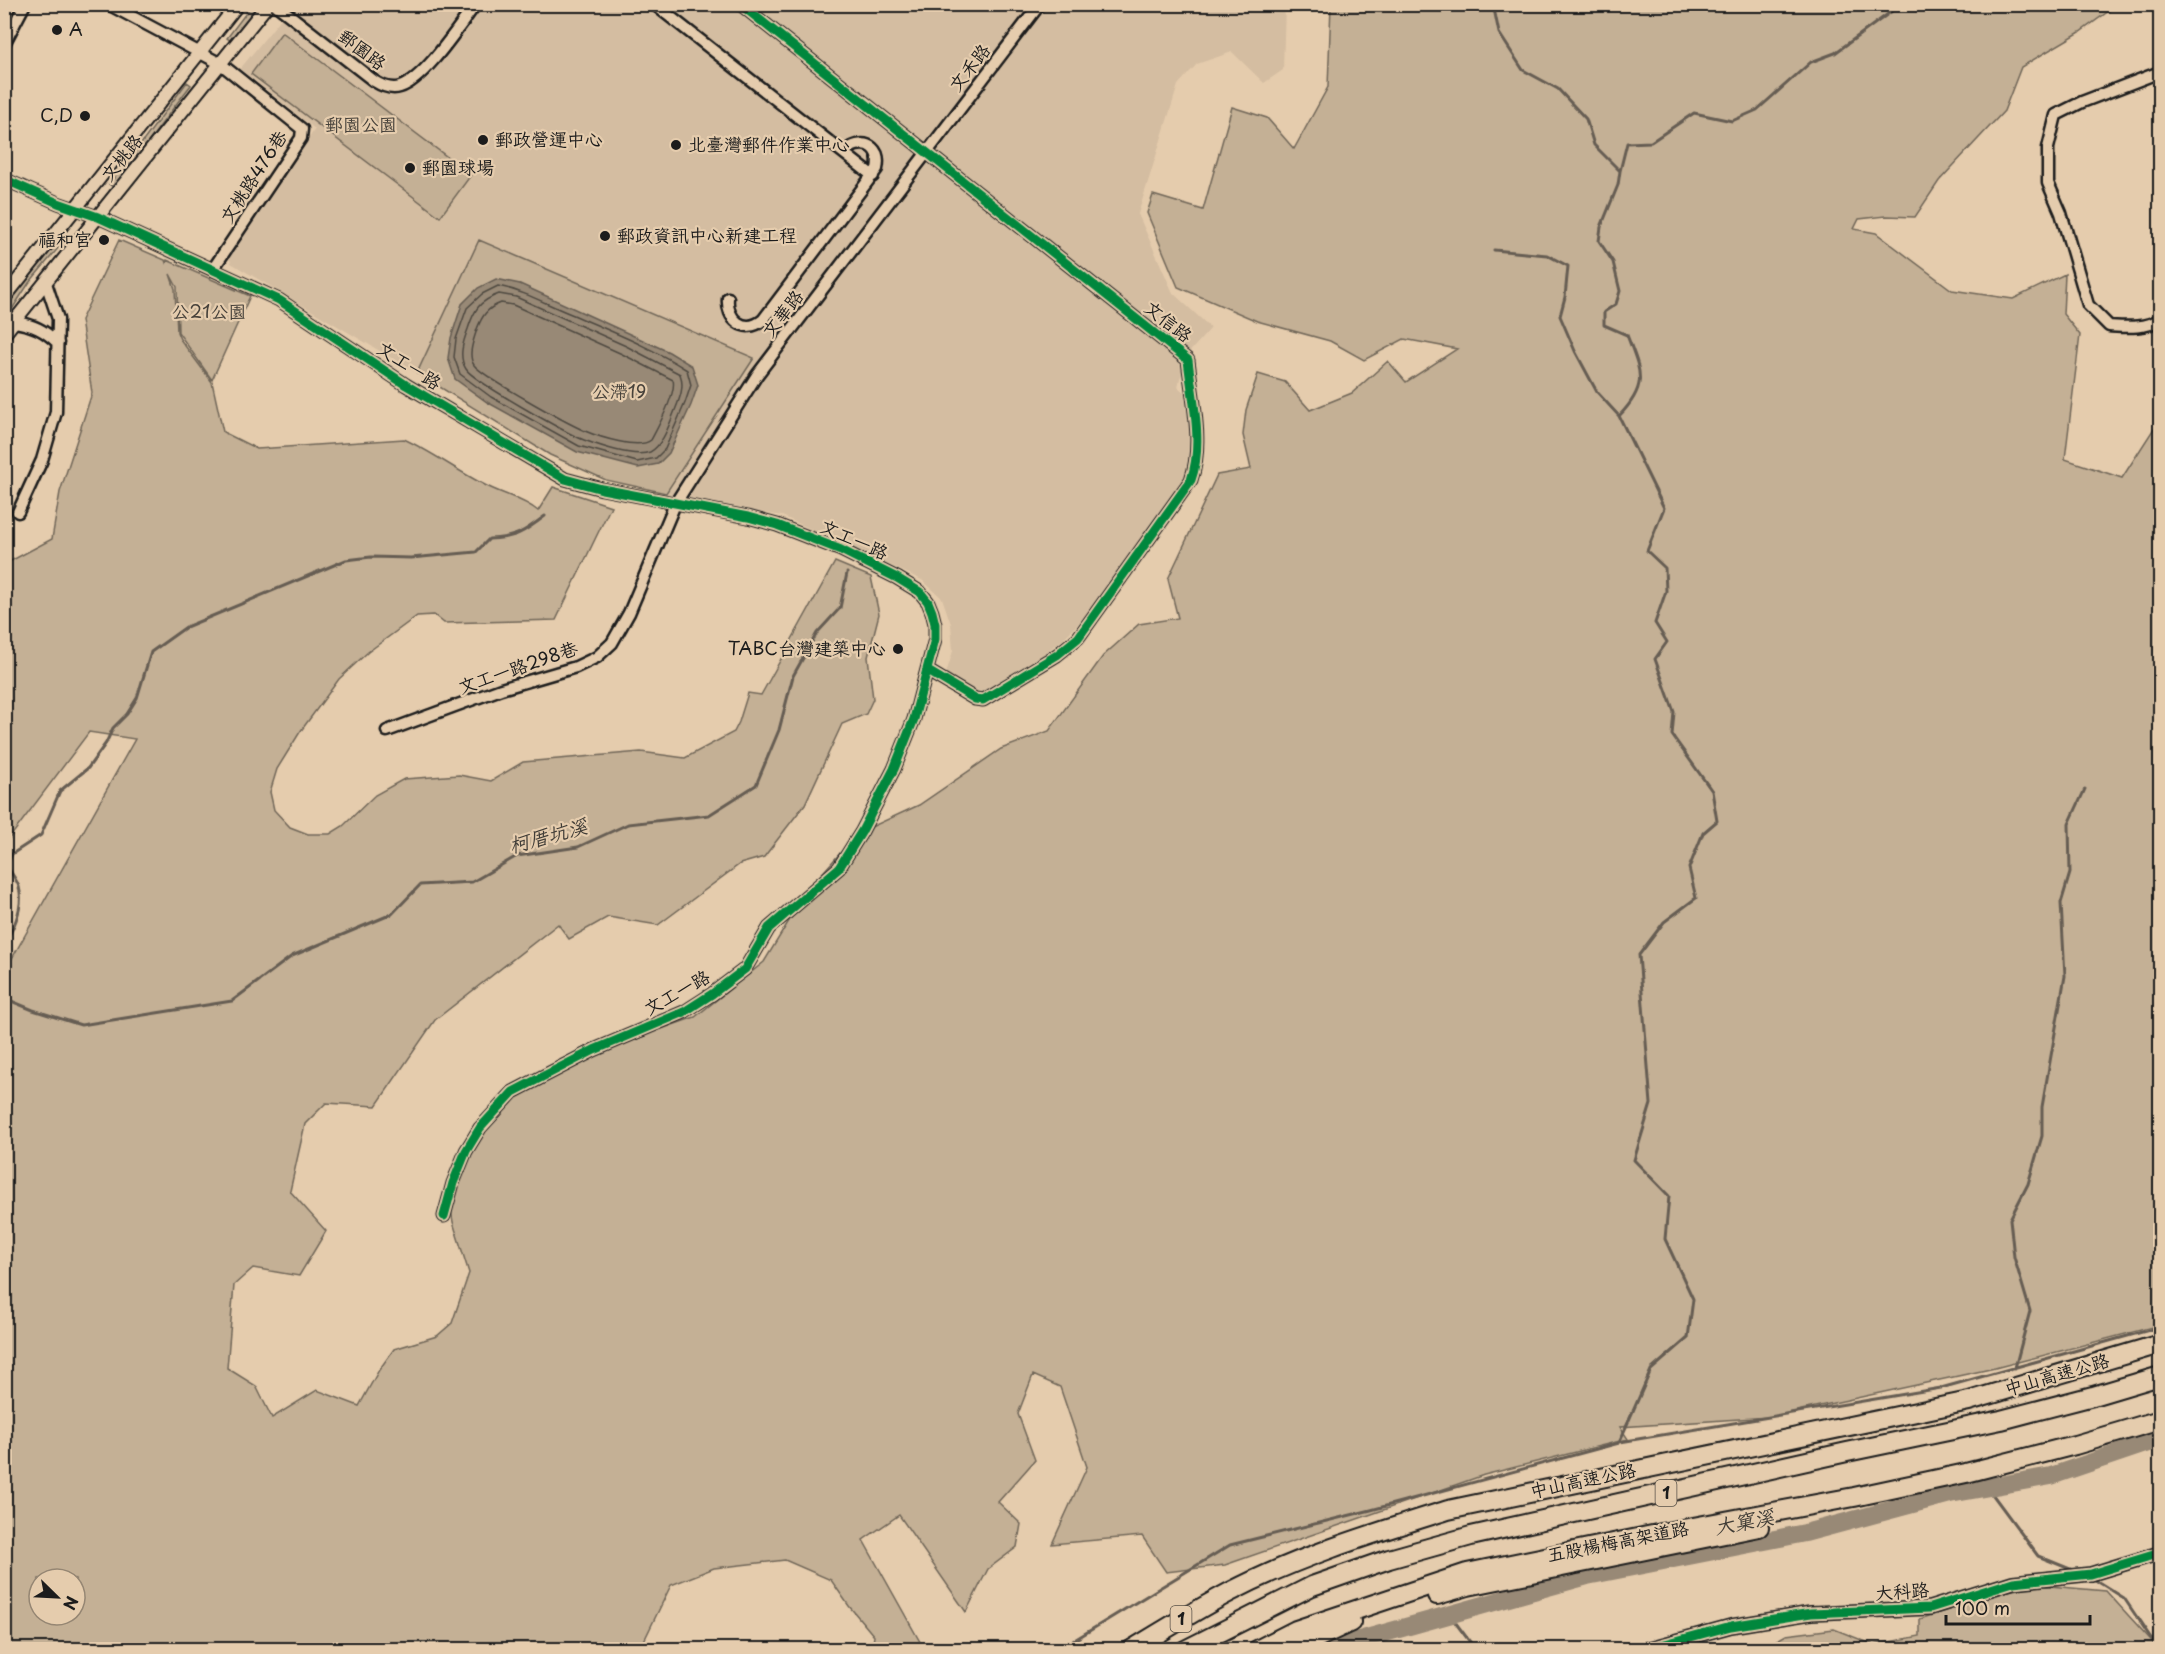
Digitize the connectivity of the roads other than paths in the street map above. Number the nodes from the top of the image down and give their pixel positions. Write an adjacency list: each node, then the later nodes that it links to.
1 (25, 4): 10 (street)
2 (108, 4): 11 (street)
3 (238, 4): 11 (street, 文桃路)
4 (268, 4): 12 (street, 文桃路)
5 (275, 4): 6 (street, 郵園路)
6 (476, 4)
7 (654, 4): 16 (street)
8 (740, 4): 15 (street, 文信路)
9 (1040, 4): 15 (street, 文禾路)
10 (4, 44)
11 (200, 53): 12 (street); 18 (street, 文桃路)
12 (220, 64): 19 (street, 文桃路); 20 (street, 文桃路476巷)
13 (2160, 72): 24 (street)
14 (851, 147): 16 (street)
15 (927, 152): 28 (street, 文華路); 30 (street, 文信路)
16 (873, 176): 23 (street)
17 (4, 179): 18 (street, 文工一路)
18 (76, 210): 19 (street, 文工一路); 22 (street, 文桃路)
19 (98, 217): 20 (street, 文工一路); 21 (street, 文桃路)
20 (213, 269): 28 (street, 文工一路)
21 (46, 283): 25 (street, 文桃路); 27 (street)
22 (4, 298)
23 (728, 298)
24 (2160, 319)
25 (15, 322): 26 (street, 文桃路); 27 (street)
26 (4, 334)
27 (58, 343): 29 (street)
28 (675, 504): 30 (street, 文工一路); 31 (street, 文工一路298巷)
29 (18, 512)
30 (928, 670): 32 (street, 文工一路)
31 (387, 731)
32 (444, 1216)
33 (2160, 1344): 38 (highway, 中山高速公路 / 1)
34 (2160, 1376): 39 (highway, 中山高速公路 / 1)
35 (2160, 1420): 40 (highway, 五股楊梅高架道路 / 1)
36 (2160, 1431): 41 (highway, 五股楊梅高架道路)
37 (2160, 1553): 42 (street, 大科路)
38 (1131, 1650)
39 (1185, 1650)
40 (1257, 1650)
41 (1291, 1650)
42 (1643, 1650)

